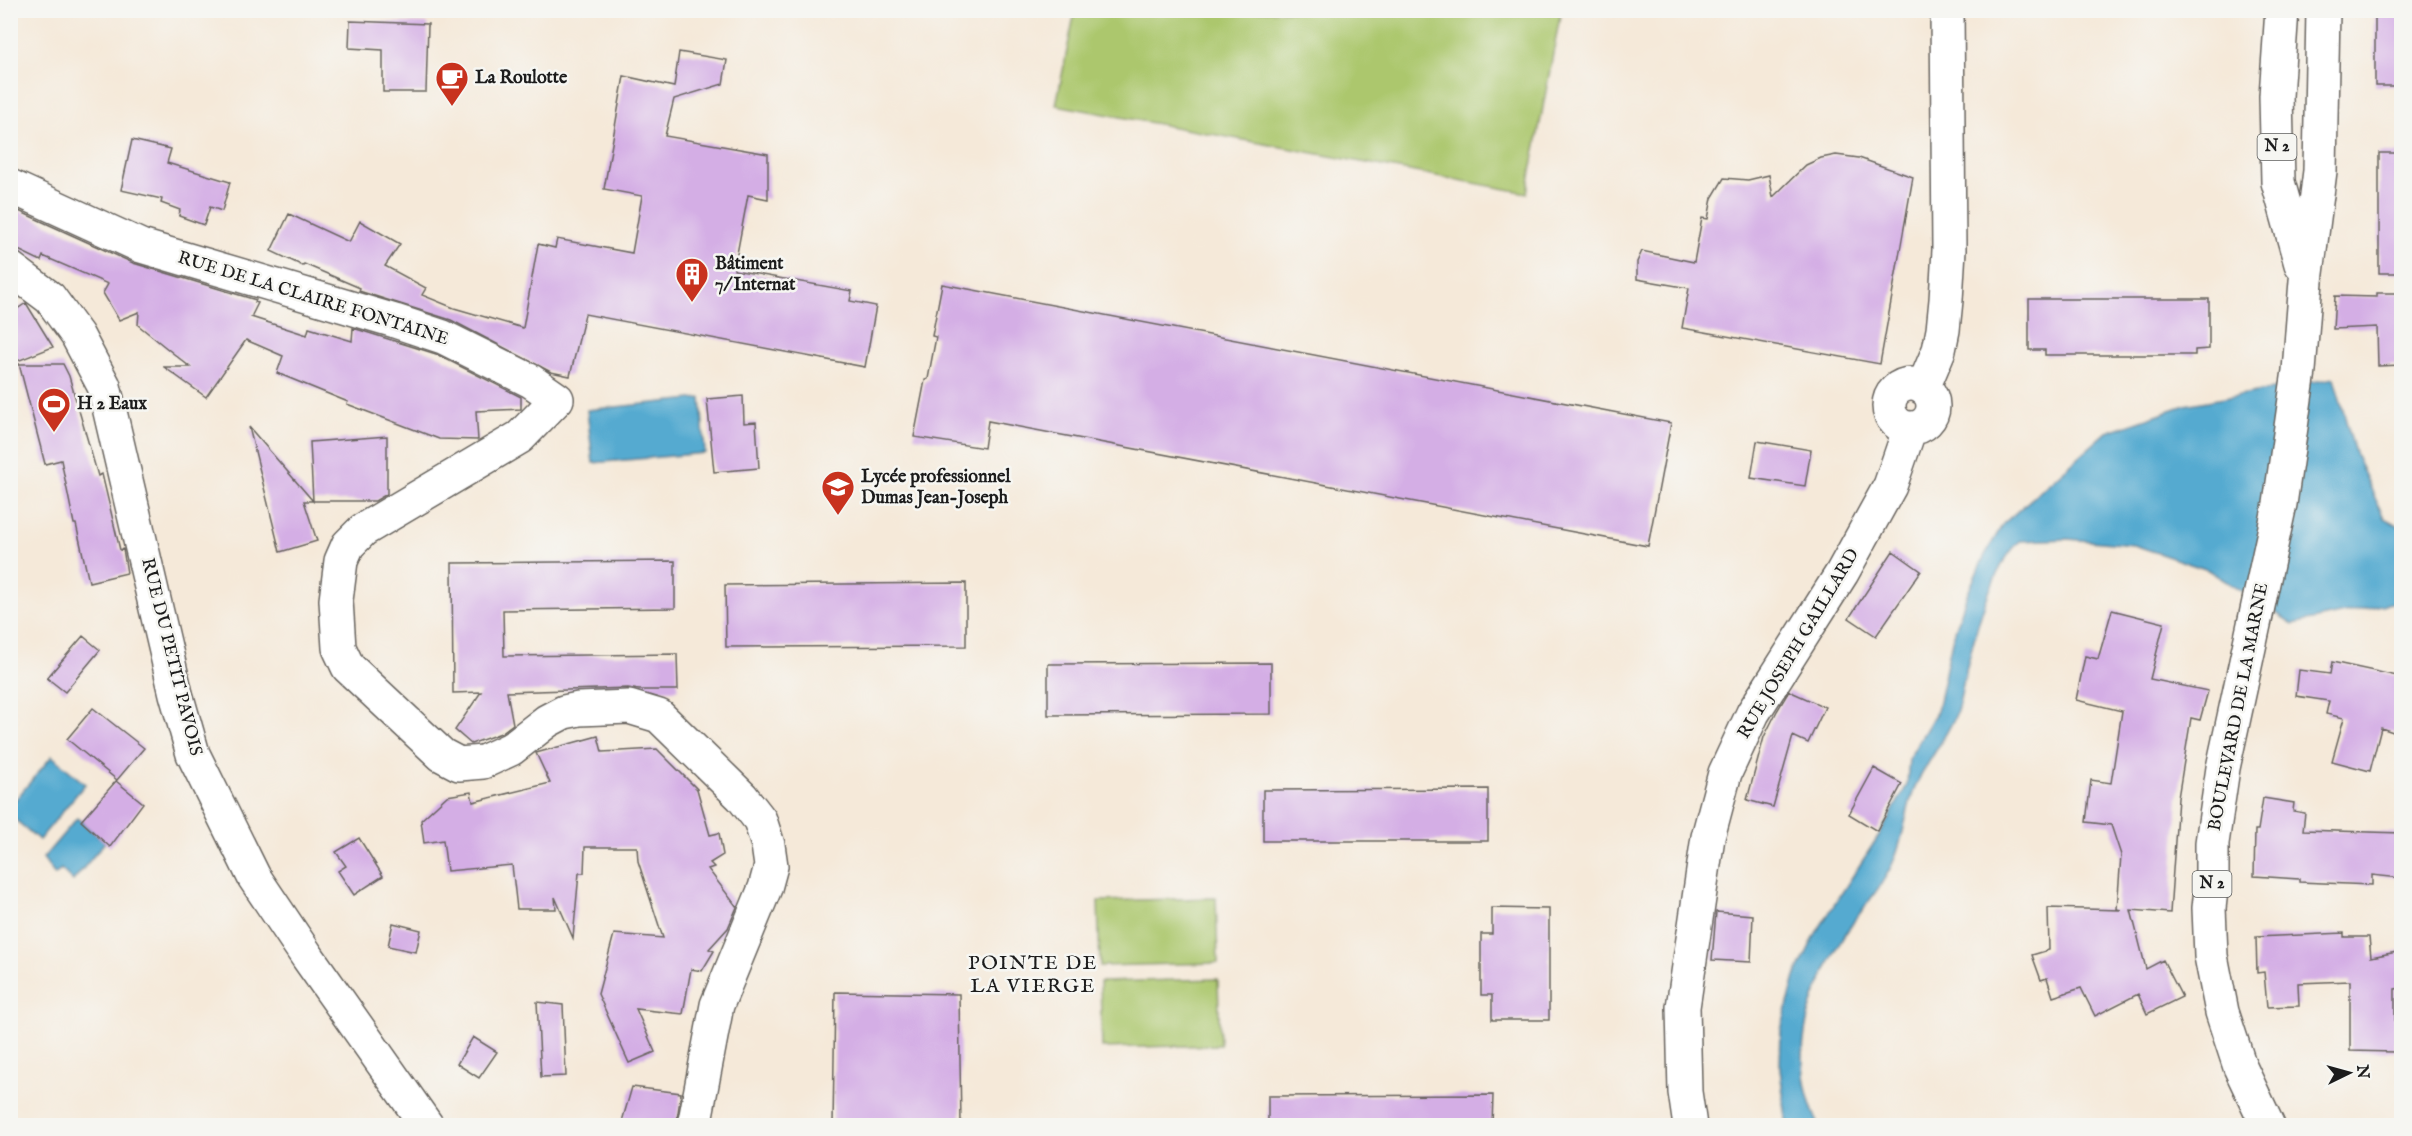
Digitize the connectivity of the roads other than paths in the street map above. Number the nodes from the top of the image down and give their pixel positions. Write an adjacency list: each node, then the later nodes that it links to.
1 (1947, 10): 9 (street, RUE JOSEPH GAILLARD)
2 (2282, 10): 6 (street, BOULEVARD DE LA MARNE / N 2)
3 (2323, 10): 6 (street, BOULEVARD DE LA MARNE / N 2)
4 (10, 186): 8 (street, RUE DE LA CLAIRE FONTAINE)
5 (10, 268): 7 (street, RUE DU PETIT PAVOIS)
6 (2306, 281): 10 (street, BOULEVARD DE LA MARNE / N 2)
7 (427, 1125)
8 (694, 1125)
9 (1690, 1125)
10 (2268, 1125)

